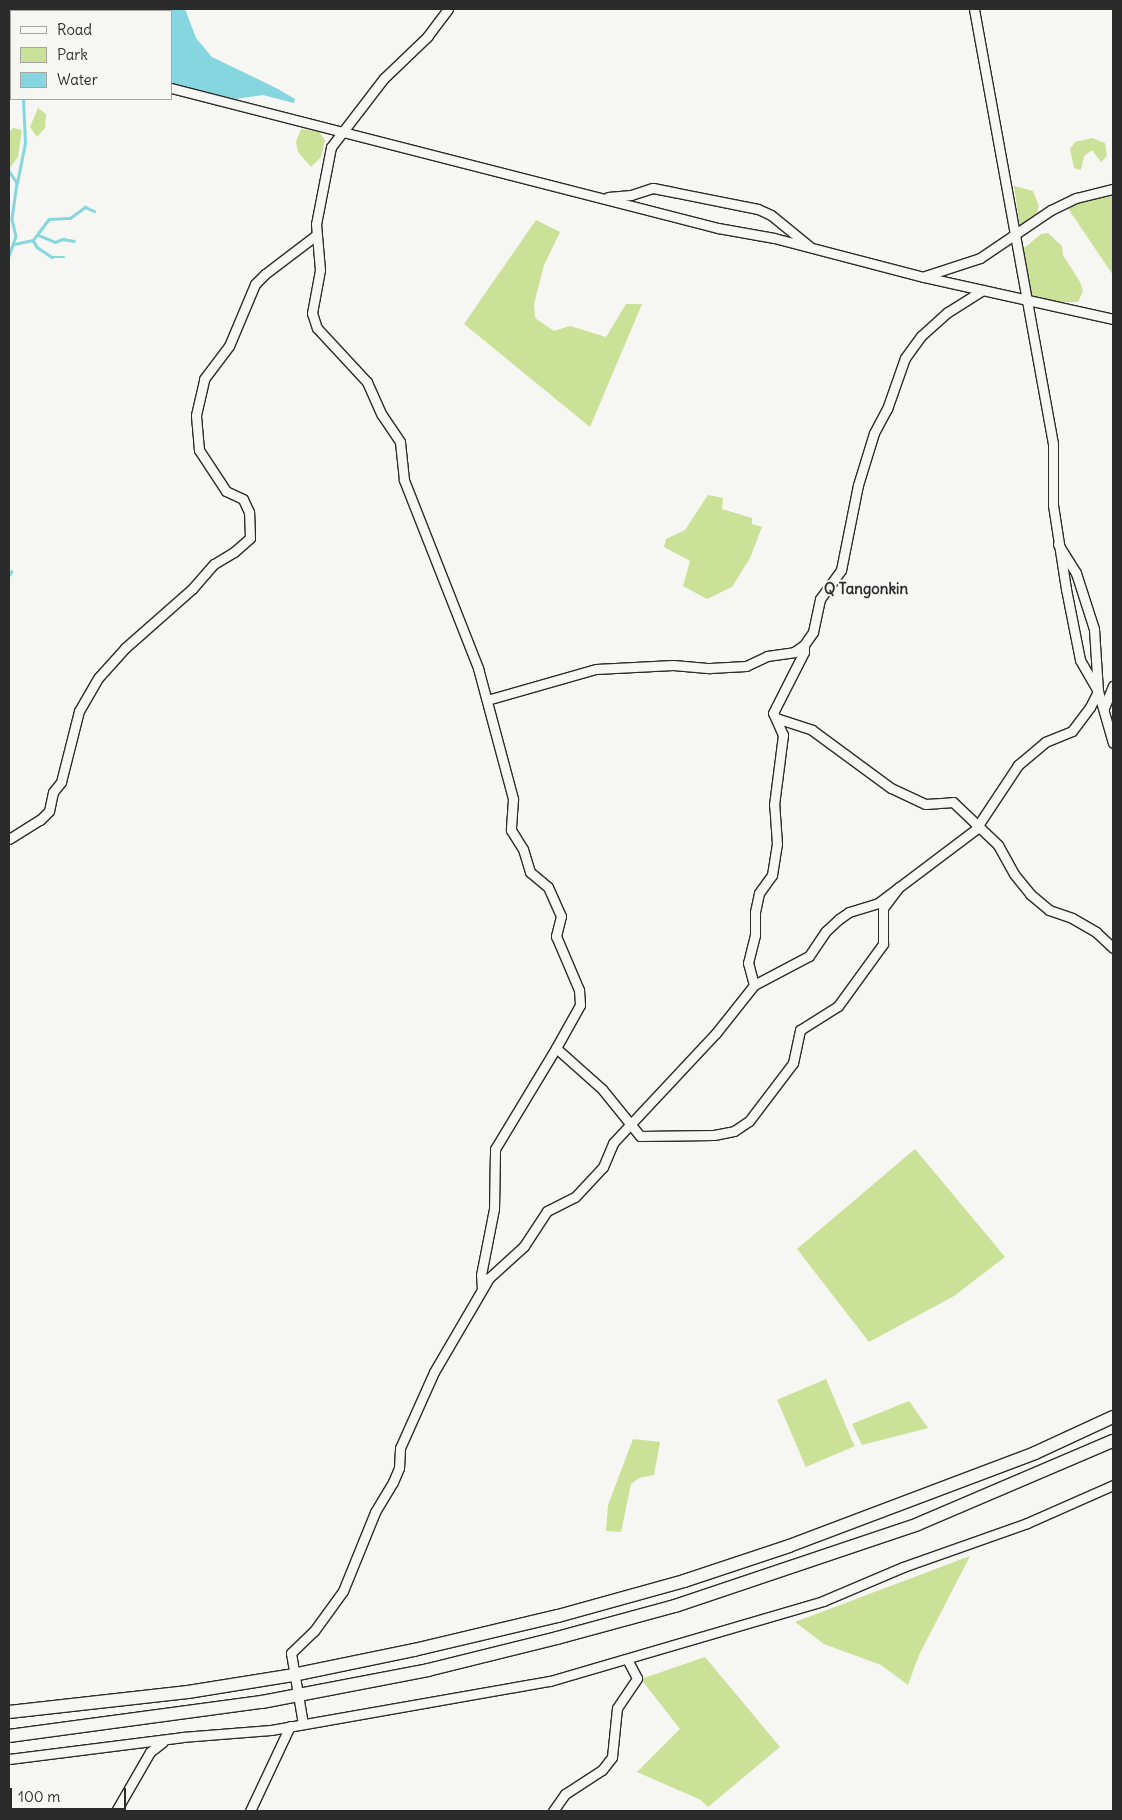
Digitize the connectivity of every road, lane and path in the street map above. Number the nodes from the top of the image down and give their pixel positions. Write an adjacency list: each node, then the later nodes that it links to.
1 (448, 9): 4 (street)
2 (974, 9): 8 (street)
3 (172, 88): 4 (street)
4 (342, 131): 6 (street); 7 (street)
5 (1113, 189): 8 (street)
6 (598, 197): 9 (street); 9 (street)
7 (315, 236): 18 (street); 23 (street)
8 (1015, 236): 10 (street); 12 (street)
9 (811, 248): 10 (street)
10 (924, 277): 11 (street)
11 (983, 290): 12 (street); 15 (street)
12 (1027, 300): 13 (street); 14 (street)
13 (1113, 319)
14 (1058, 544): 17 (street); 17 (street)
15 (804, 645): 18 (street); 20 (street)
16 (1113, 686): 19 (street)
17 (1098, 691): 19 (street); 22 (street)
18 (487, 700): 27 (street)
19 (1104, 708): 21 (street)
20 (776, 718): 22 (street); 26 (street)
21 (1113, 743)
22 (979, 825): 24 (street); 25 (street)
23 (9, 839)
24 (900, 887): 26 (street); 28 (street)
25 (1113, 948)
26 (754, 986): 28 (street)
27 (556, 1048): 28 (street); 29 (street)
28 (632, 1125): 29 (street)
29 (483, 1293): 34 (street)
30 (1113, 1417): 34 (highway)
31 (1113, 1441): 35 (highway)
32 (1113, 1485): 33 (street)
33 (627, 1658): 37 (street); 44 (street)
34 (293, 1675): 35 (street); 36 (highway)
35 (298, 1695): 37 (street); 39 (highway)
36 (9, 1712)
37 (303, 1724): 38 (street)
38 (290, 1726): 40 (street); 43 (street)
39 (9, 1736)
40 (168, 1740): 41 (street); 42 (street)
41 (9, 1759)
42 (116, 1811)
43 (250, 1811)
44 (552, 1811)

